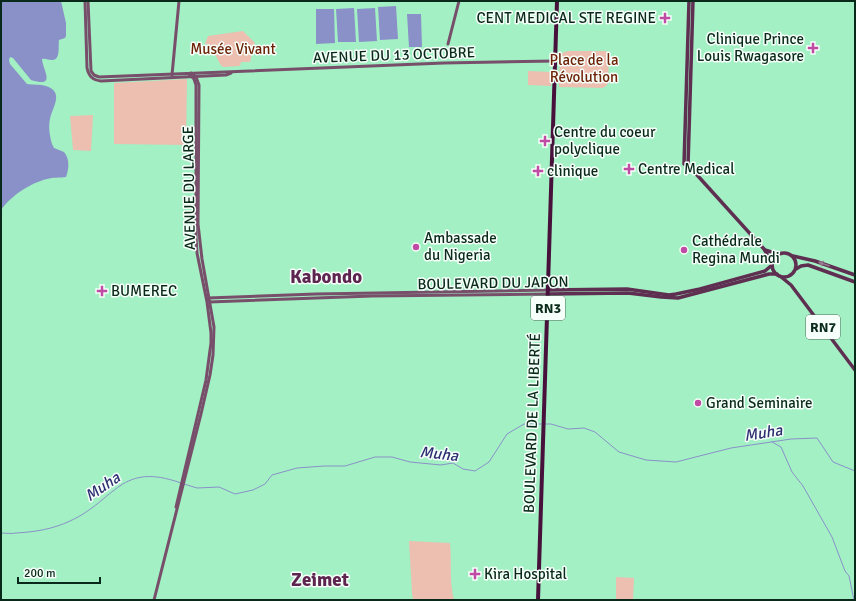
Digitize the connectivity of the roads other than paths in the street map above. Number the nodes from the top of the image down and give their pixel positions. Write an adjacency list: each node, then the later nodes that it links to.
1 (179, 1): 12 (main road)
2 (459, 1): 7 (main road)
3 (557, 1): 8 (highway, RN3)
4 (689, 1): 15 (main road)
5 (693, 1): 15 (main road)
6 (87, 2): 12 (main road)
7 (448, 44)
8 (555, 61): 9 (main road, AVENUE DU 13 OCTOBRE); 27 (highway, BOULEVARD DE LA LIBERTÉ / RN3)
9 (233, 72): 10 (main road); 11 (main road)
10 (192, 75): 11 (main road); 12 (main road); 13 (main road, AVENUE DU LARGE); 14 (main road, AVENUE DU LARGE)
11 (207, 75): 13 (main road)
12 (172, 76)
13 (199, 83): 14 (main road, AVENUE DU LARGE)
14 (198, 99): 30 (main road, AVENUE DU LARGE)
15 (688, 165): 16 (main road)
16 (764, 249): 17 (main road); 19 (main road)
17 (779, 254): 18 (main road); 19 (main road)
18 (792, 255): 20 (main road); 23 (main road, one-way to 18)
19 (772, 264): 21 (main road); 25 (main road, BOULEVARD DU JAPON)
20 (796, 269): 22 (main road); 24 (main road)
21 (778, 275): 22 (main road); 25 (main road, BOULEVARD DU JAPON); 26 (main road, RN7)
22 (791, 275): 26 (main road)
23 (855, 276)
24 (855, 282)
25 (731, 283): 27 (main road, BOULEVARD DU JAPON)
26 (790, 285): 31 (main road, RN7)
27 (548, 292): 28 (main road, BOULEVARD DU JAPON); 29 (main road, BOULEVARD DU JAPON); 33 (highway, BOULEVARD DE LA LIBERTÉ / RN3)
28 (316, 294): 29 (main road); 30 (main road, BOULEVARD DU JAPON)
29 (316, 298): 30 (main road, BOULEVARD DU JAPON)
30 (208, 300): 32 (main road, AVENUE DU LARGE)
31 (855, 370)
32 (154, 600)
33 (538, 600)

